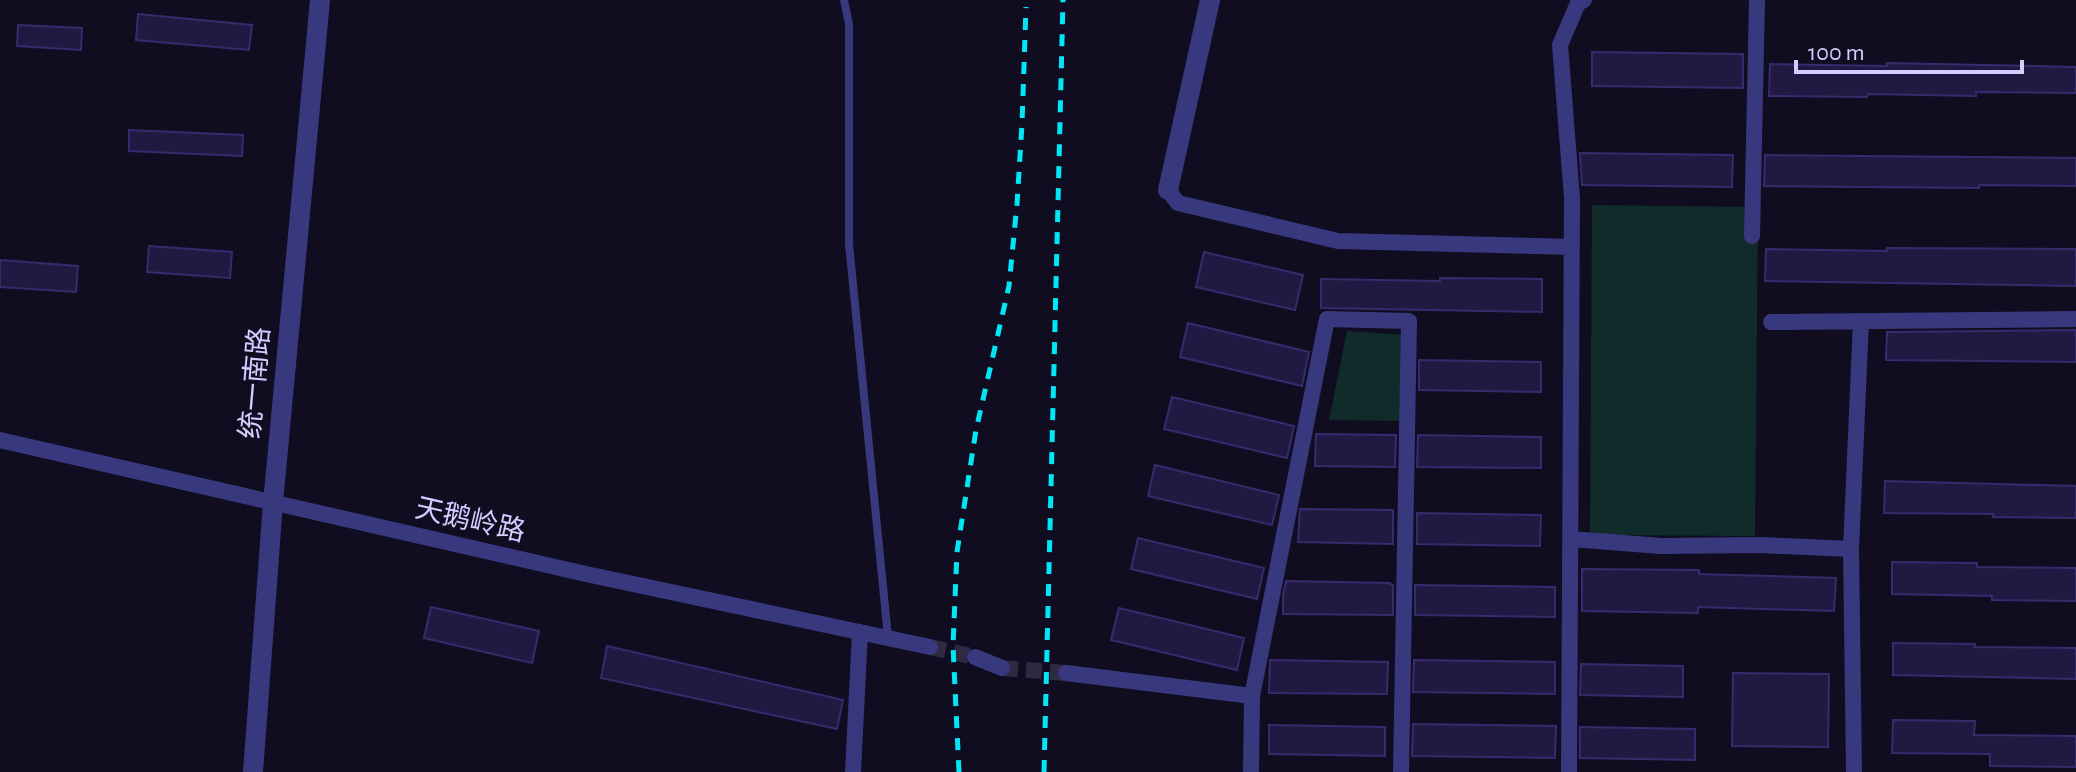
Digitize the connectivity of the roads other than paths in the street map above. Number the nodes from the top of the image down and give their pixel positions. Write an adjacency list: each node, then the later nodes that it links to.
1 (320, 0): 13 (street, 统一南路)
2 (844, 0): 17 (lane)
3 (1210, 0): 6 (street)
4 (1584, 0): 8 (street)
5 (1757, 0): 7 (street)
6 (1168, 190): 8 (street)
7 (1752, 236)
8 (1572, 247): 14 (street)
9 (2076, 319): 10 (street)
10 (1861, 321): 11 (street); 15 (street)
11 (1771, 322)
12 (0, 440): 13 (street, 天鹅岭路)
13 (273, 503): 16 (street, 天鹅岭路); 23 (street, 统一南路)
14 (1571, 539): 15 (street); 27 (street)
15 (1851, 549): 28 (street)
16 (860, 632): 17 (street, 天鹅岭路); 24 (street)
17 (888, 638): 18 (street, 天鹅岭路)
18 (930, 647)
19 (975, 657): 20 (street)
20 (1002, 668)
21 (1066, 673): 22 (street)
22 (1252, 696): 25 (street); 26 (street)
23 (253, 772)
24 (853, 772)
25 (1251, 772)
26 (1401, 772)
27 (1569, 772)
28 (1854, 772)

